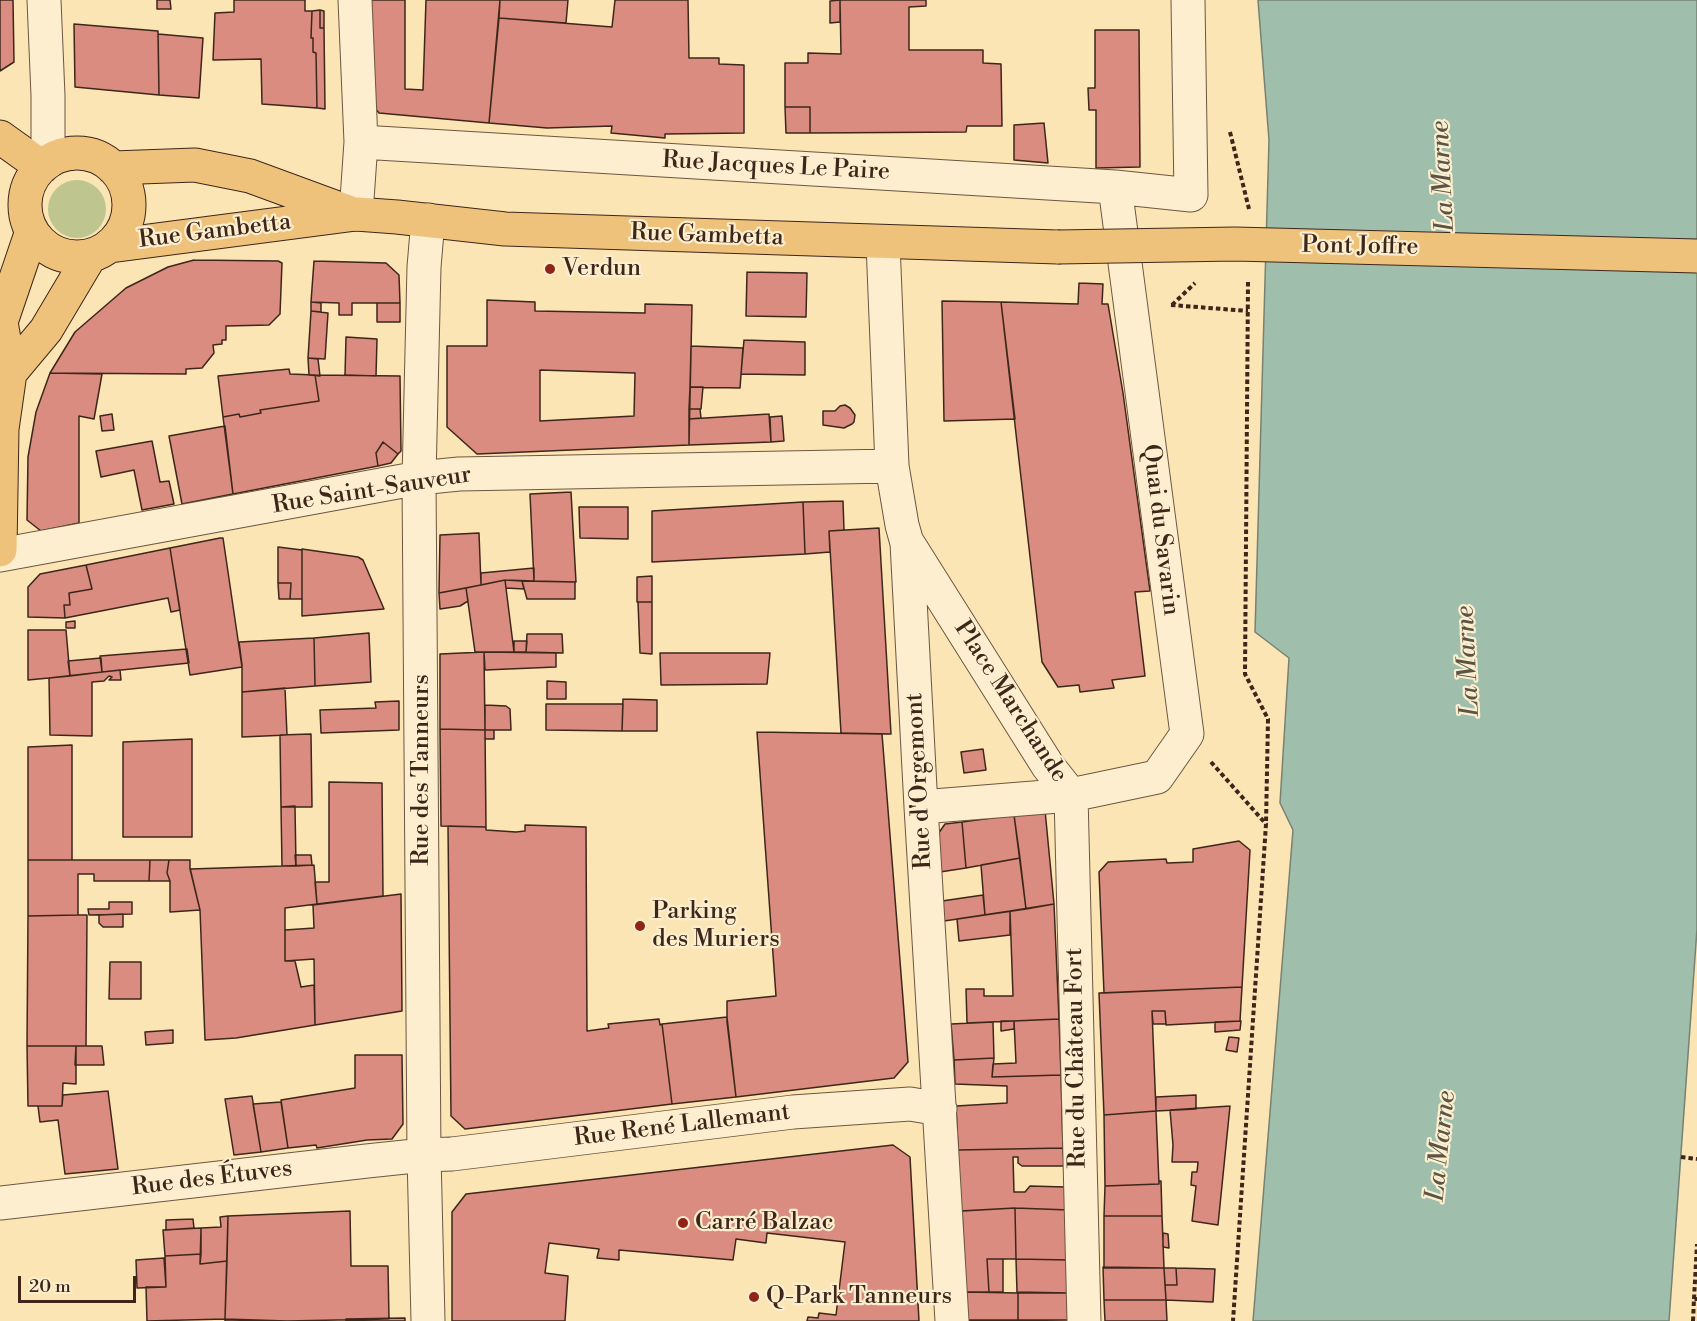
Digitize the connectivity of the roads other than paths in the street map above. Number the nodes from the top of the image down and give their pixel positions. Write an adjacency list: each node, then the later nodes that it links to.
1 (44, 0): 6 (street)
2 (355, 0): 5 (street)
3 (1188, 0): 8 (street, Rue Jacques Le Paire)
4 (0, 137): 6 (main road)
5 (361, 142): 8 (street, Rue Jacques Le Paire); 10 (street)
6 (45, 165): 7 (main road); 12 (main road)
7 (113, 168): 10 (main road, Rue Gambetta); 15 (main road)
8 (1115, 187): 23 (street, Quai du Savarin)
9 (0, 198): 12 (main road)
10 (356, 214): 11 (main road, Rue Gambetta); 15 (main road, Rue Gambetta)
11 (428, 220): 13 (main road, Rue Gambetta); 19 (street, Rue des Tanneurs)
12 (29, 224): 15 (main road); 17 (main road)
13 (884, 243): 14 (main road, Rue Gambetta); 18 (street, Rue d'Orgemont)
14 (1058, 247): 16 (main road, Pont Joffre, bridge)
15 (100, 251): 17 (main road)
16 (1697, 256)
17 (10, 373): 21 (main road)
18 (892, 466): 19 (street, Rue Saint-Sauveur); 20 (street, Rue d'Orgemont)
19 (419, 478): 22 (street, Rue Saint-Sauveur); 26 (street, Rue des Tanneurs)
20 (907, 543): 23 (street, Place Marchande); 24 (street, Rue d'Orgemont)
21 (0, 550)
22 (0, 555)
23 (1071, 795): 24 (street, Place Marchande); 30 (street, Rue du Château Fort)
24 (921, 807): 25 (street, Rue d'Orgemont)
25 (940, 1109): 26 (street, Rue René Lallemant); 29 (street, Rue d'Orgemont)
26 (424, 1155): 27 (street, Rue des Étuves); 28 (street, Rue des Tanneurs)
27 (0, 1203)
28 (428, 1321)
29 (952, 1321)
30 (1084, 1321)

